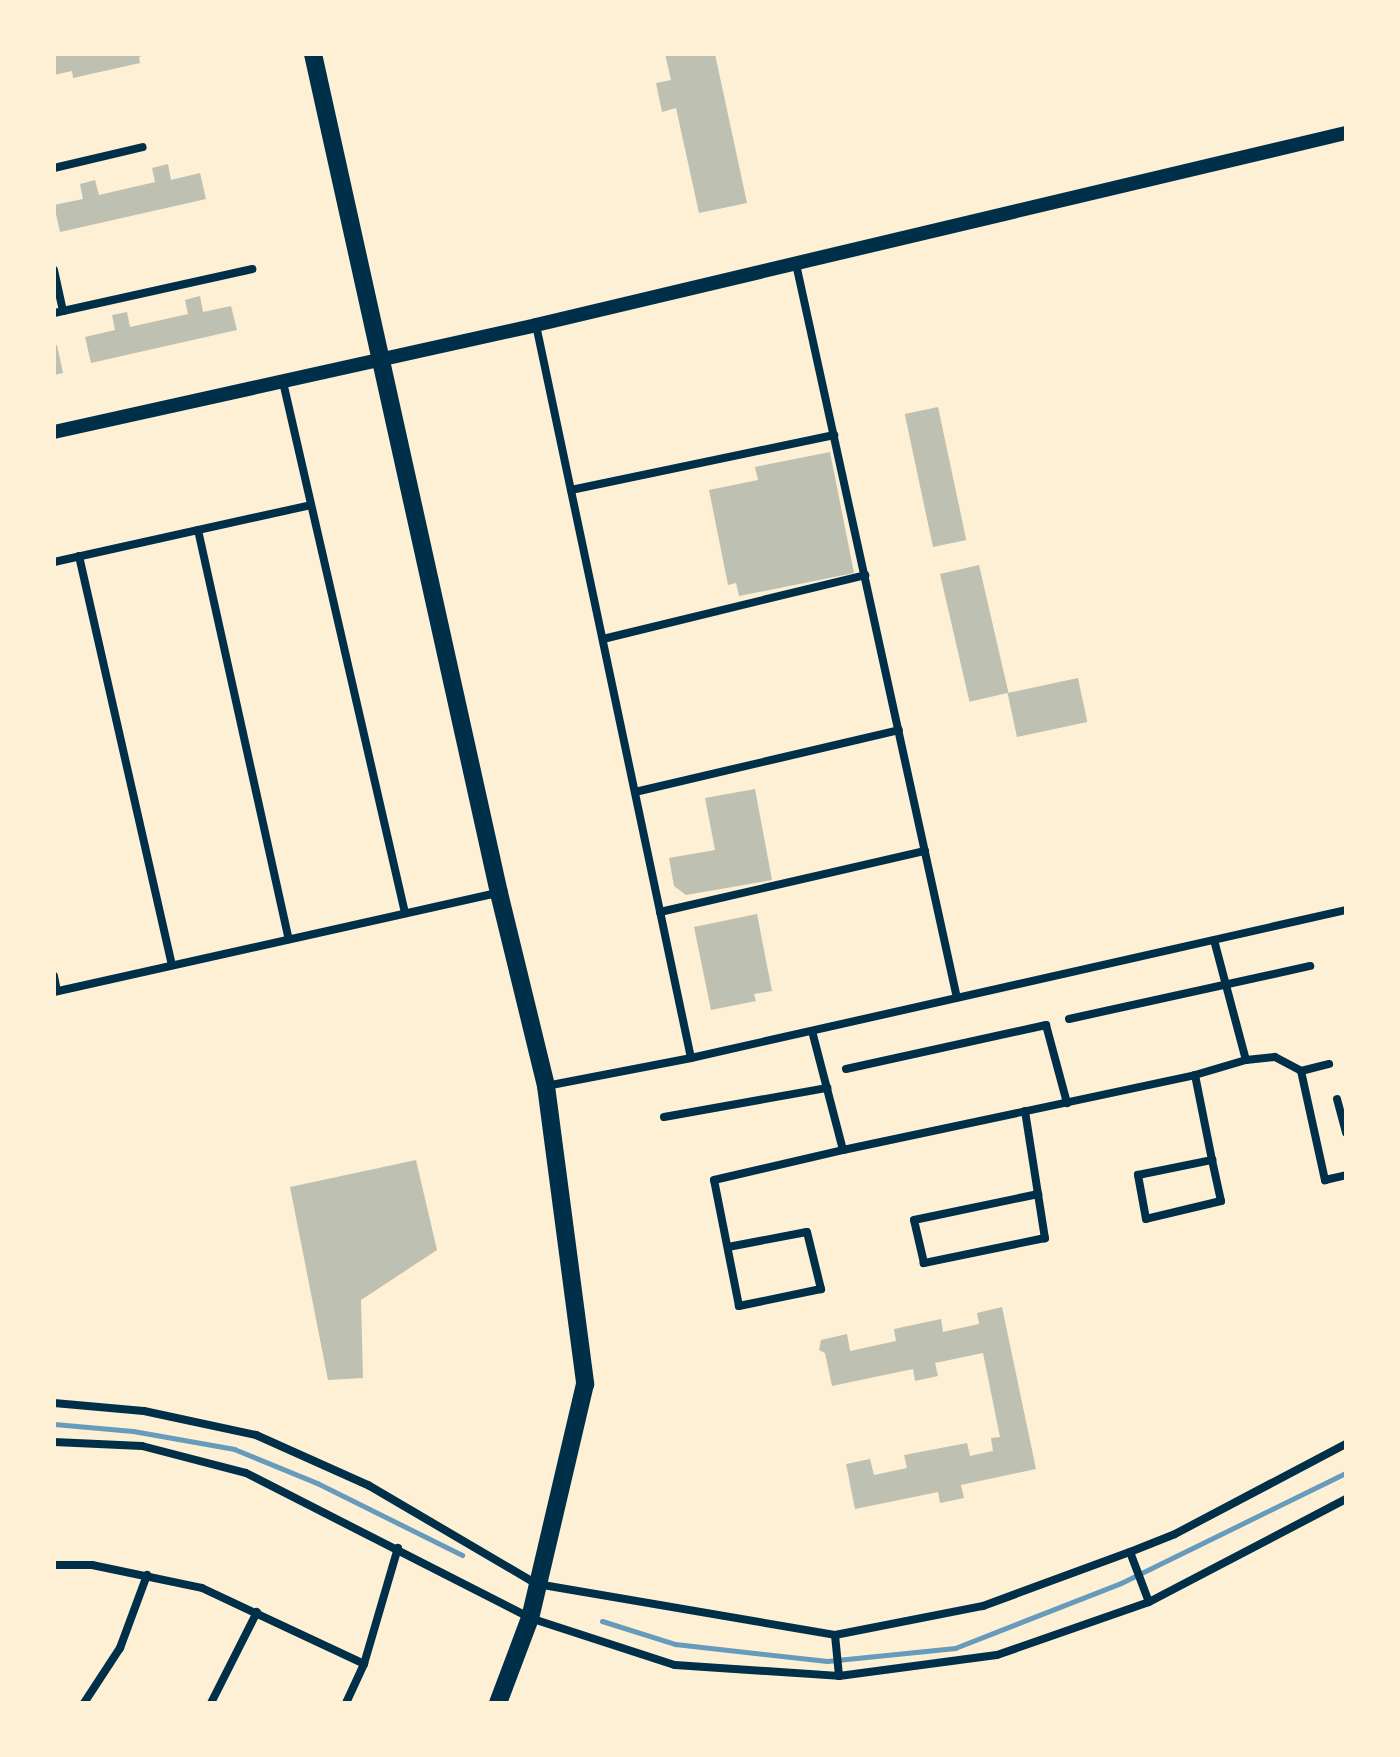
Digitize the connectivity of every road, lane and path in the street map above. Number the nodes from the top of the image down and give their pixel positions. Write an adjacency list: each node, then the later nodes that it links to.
1 (313, 54): 10 (main road)
2 (1346, 133): 5 (street)
3 (143, 147): 4 (street)
4 (54, 168)
5 (796, 264): 9 (street); 13 (street)
6 (252, 269): 8 (street)
7 (54, 270): 8 (street)
8 (58, 312)
9 (536, 325): 10 (street); 14 (street)
10 (382, 360): 11 (street); 24 (main road)
11 (283, 382): 12 (street); 15 (street)
12 (54, 432)
13 (834, 435): 14 (street); 19 (street)
14 (571, 490): 20 (street)
15 (311, 505): 16 (street); 27 (street)
16 (198, 530): 17 (street); 28 (street)
17 (79, 556): 18 (street); 30 (street)
18 (54, 562)
19 (865, 575): 20 (street); 21 (street)
20 (603, 639): 22 (street)
21 (899, 730): 22 (street); 23 (street)
22 (635, 792): 26 (street)
23 (925, 851): 26 (street); 35 (street)
24 (499, 893): 27 (street); 44 (main road)
25 (1346, 910): 29 (street)
26 (660, 912): 38 (street)
27 (405, 913): 28 (street)
28 (289, 939): 30 (street)
29 (1214, 940): 33 (street); 35 (street)
30 (172, 965): 34 (street)
31 (1310, 966): 33 (street)
32 (54, 976): 34 (street)
33 (1227, 984): 36 (street); 39 (street)
34 (56, 991)
35 (957, 998): 37 (street)
36 (1069, 1019)
37 (812, 1031): 38 (street); 45 (street)
38 (691, 1058): 44 (street)
39 (1246, 1060): 42 (street); 43 (street)
40 (1329, 1064): 42 (street)
41 (846, 1069): 47 (street)
42 (1301, 1071): 53 (street)
43 (1195, 1075): 47 (street); 52 (street)
44 (546, 1086): 64 (main road)
45 (827, 1088): 49 (street); 51 (street)
46 (1337, 1099): 50 (street)
47 (1067, 1103): 48 (street)
48 (1025, 1111): 51 (street); 54 (street)
49 (664, 1117)
50 (1346, 1133)
51 (843, 1150): 55 (street)
52 (1212, 1160): 52 (street)
53 (1346, 1175)
54 (1038, 1194): 54 (street)
55 (728, 1247): 55 (street)
56 (54, 1403): 64 (street)
57 (54, 1442): 60 (street)
58 (1346, 1444): 61 (street)
59 (1346, 1499): 65 (street)
60 (398, 1548): 67 (street); 69 (street)
61 (1130, 1552): 65 (street); 68 (street)
62 (54, 1565): 63 (street)
63 (147, 1575): 66 (street); 71 (street)
64 (537, 1584): 67 (main road); 68 (street)
65 (1149, 1602): 70 (street)
66 (257, 1612): 69 (street); 72 (street)
67 (530, 1618): 70 (street); 74 (main road)
68 (835, 1635): 70 (street)
69 (364, 1664): 73 (street)
70 (839, 1676)
71 (84, 1703)
72 (211, 1703)
73 (346, 1703)
74 (498, 1703)

